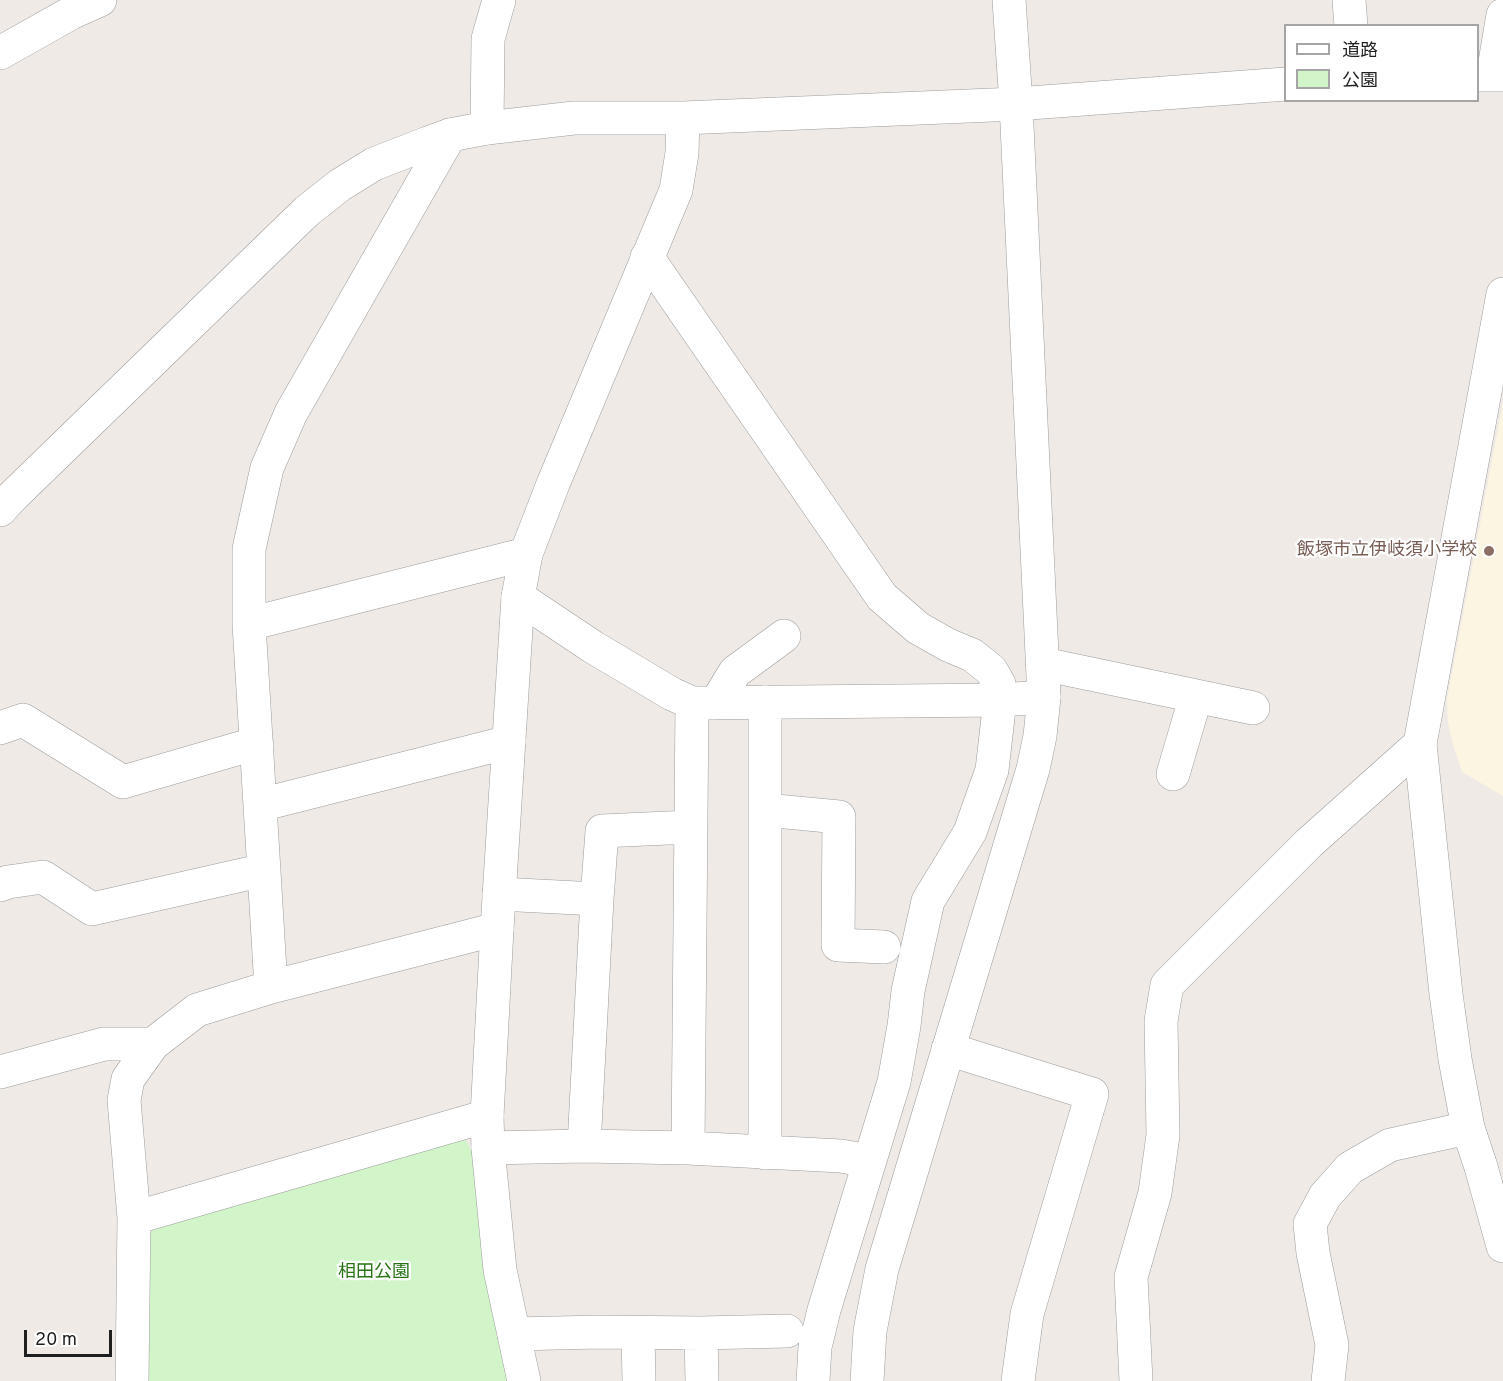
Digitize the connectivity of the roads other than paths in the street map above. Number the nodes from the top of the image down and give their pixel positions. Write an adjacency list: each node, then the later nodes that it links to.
1 (499, 0): 12 (street)
2 (1009, 0): 10 (street)
3 (1349, 0): 6 (street)
4 (79, 4): 7 (street)
5 (1503, 15): 8 (street)
6 (1351, 24)
7 (0, 54)
8 (1491, 75)
9 (1284, 84): 10 (street)
10 (1016, 104): 11 (street); 21 (street)
11 (683, 118): 12 (street); 14 (street)
12 (487, 128): 13 (street)
13 (450, 135): 16 (street); 19 (street)
14 (648, 257): 17 (street); 24 (street)
15 (1503, 294): 30 (street)
16 (4, 497)
17 (526, 554): 18 (street); 19 (street)
18 (518, 597): 26 (street); 29 (street)
19 (249, 624): 31 (street)
20 (784, 636): 26 (street)
21 (1043, 664): 22 (street); 23 (street)
22 (1196, 696): 27 (street); 32 (street)
23 (1044, 697): 24 (street); 44 (street)
24 (1000, 700): 25 (street); 51 (street)
25 (765, 702): 26 (street); 34 (street)
26 (704, 703): 35 (street)
27 (1253, 708)
28 (0, 728): 31 (street)
29 (509, 742): 33 (street); 38 (street)
30 (1420, 744): 46 (street); 66 (street)
31 (257, 745): 33 (street)
32 (1173, 774)
33 (260, 805): 36 (street)
34 (765, 810): 41 (street); 50 (street)
35 (690, 827): 39 (street); 49 (street)
36 (264, 870): 37 (street); 42 (street)
37 (0, 885)
38 (499, 894): 39 (street); 40 (street)
39 (597, 899): 48 (street)
40 (497, 929): 42 (street); 47 (street)
41 (884, 947)
42 (271, 987): 43 (street)
43 (153, 1044): 45 (street); 53 (street)
44 (948, 1049): 64 (street); 65 (street)
45 (0, 1072)
46 (1468, 1128): 52 (street); 67 (street)
47 (487, 1132): 48 (street); 53 (street); 57 (street)
48 (584, 1146): 49 (street)
49 (688, 1148): 50 (street)
50 (765, 1153): 51 (street)
51 (869, 1161): 63 (street)
52 (1492, 1169): 54 (street)
53 (134, 1218): 59 (street)
54 (1503, 1246)
55 (787, 1331): 58 (street)
56 (638, 1333): 57 (street); 58 (street); 61 (street)
57 (514, 1334): 60 (street)
58 (701, 1334): 62 (street)
59 (132, 1381)
60 (524, 1381)
61 (639, 1381)
62 (702, 1381)
63 (813, 1381)
64 (867, 1381)
65 (1018, 1381)
66 (1136, 1381)
67 (1328, 1381)

